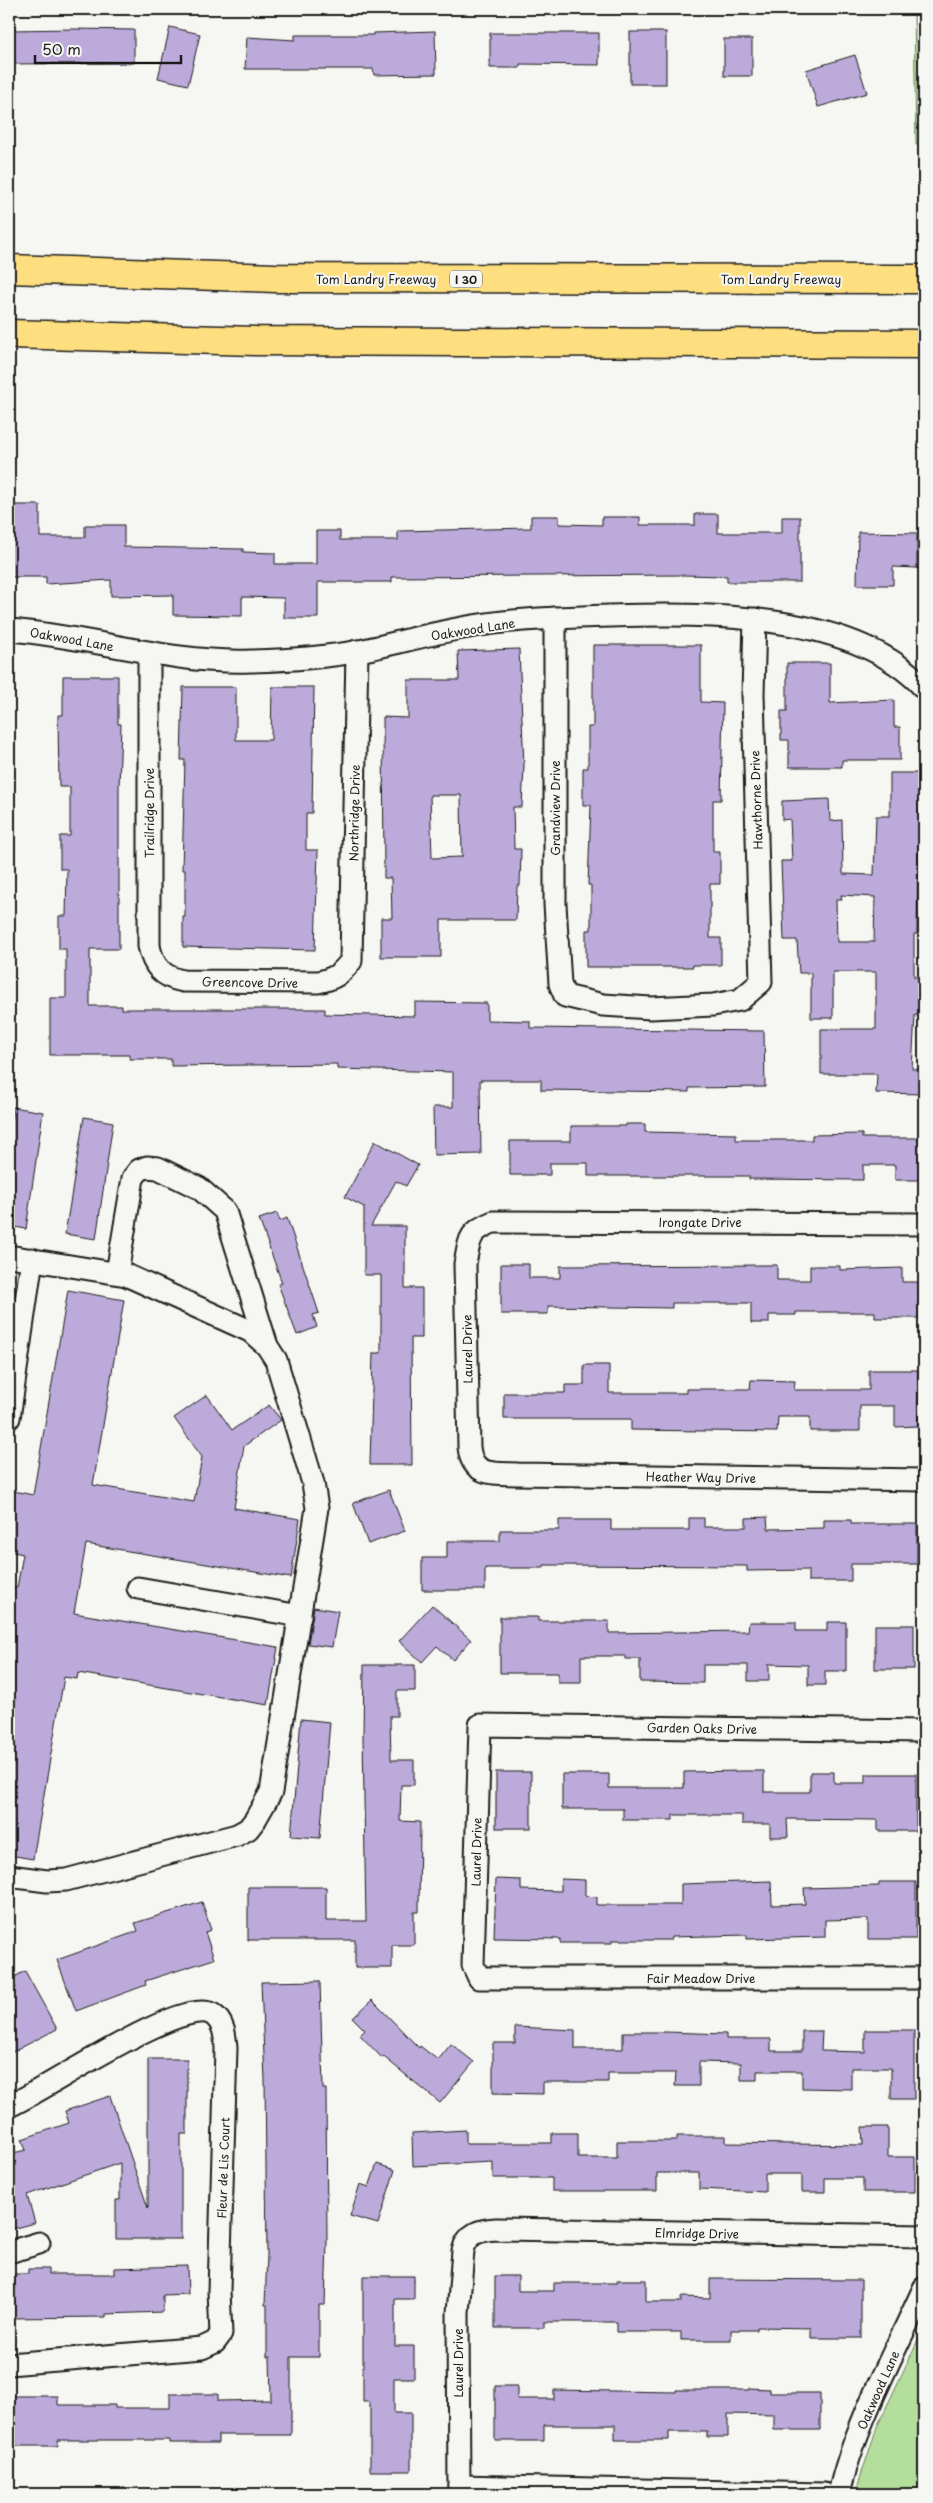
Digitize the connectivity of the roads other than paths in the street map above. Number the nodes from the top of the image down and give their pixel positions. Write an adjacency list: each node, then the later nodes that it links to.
1 (9, 269): 2 (highway, Tom Landry Freeway / I 30)
2 (924, 279)
3 (9, 334): 4 (highway)
4 (924, 344)
5 (555, 618): 6 (street, Oakwood Lane); 8 (street, Oakwood Lane); 13 (street, Grandview Drive)
6 (755, 619): 10 (street, Oakwood Lane); 13 (street, Hawthorne Drive)
7 (9, 630): 9 (street, Oakwood Lane)
8 (357, 651): 9 (street, Oakwood Lane); 12 (street, Northridge Drive)
9 (149, 654): 11 (street, Trailridge Drive)
10 (924, 688)
11 (159, 970): 12 (street, Greencove Drive)
12 (342, 973)
13 (761, 982)
14 (924, 1224): 15 (street, Irongate Drive)
15 (477, 1228): 21 (street, Laurel Drive)
16 (9, 1256): 17 (street)
17 (32, 1259): 18 (street); 20 (street)
18 (117, 1273): 19 (street); 19 (street)
19 (267, 1346): 24 (street)
20 (9, 1418)
21 (478, 1469): 22 (street, Heather Way Drive)
22 (924, 1480)
23 (138, 1588): 24 (street)
24 (300, 1616): 27 (street)
25 (480, 1725): 26 (street, Garden Oaks Drive); 28 (street, Laurel Drive)
26 (924, 1731)
27 (9, 1876)
28 (479, 1978): 29 (street, Fair Meadow Drive)
29 (924, 1978)
30 (9, 2106): 36 (street, Fleur de Lis Court)
31 (471, 2235): 32 (street, Elmridge Drive); 37 (street, Laurel Drive)
32 (924, 2236)
33 (39, 2243): 34 (street)
34 (9, 2252)
35 (924, 2288): 39 (street, Oakwood Lane)
36 (9, 2364)
37 (459, 2490): 38 (street)
38 (824, 2494)
39 (840, 2494)

